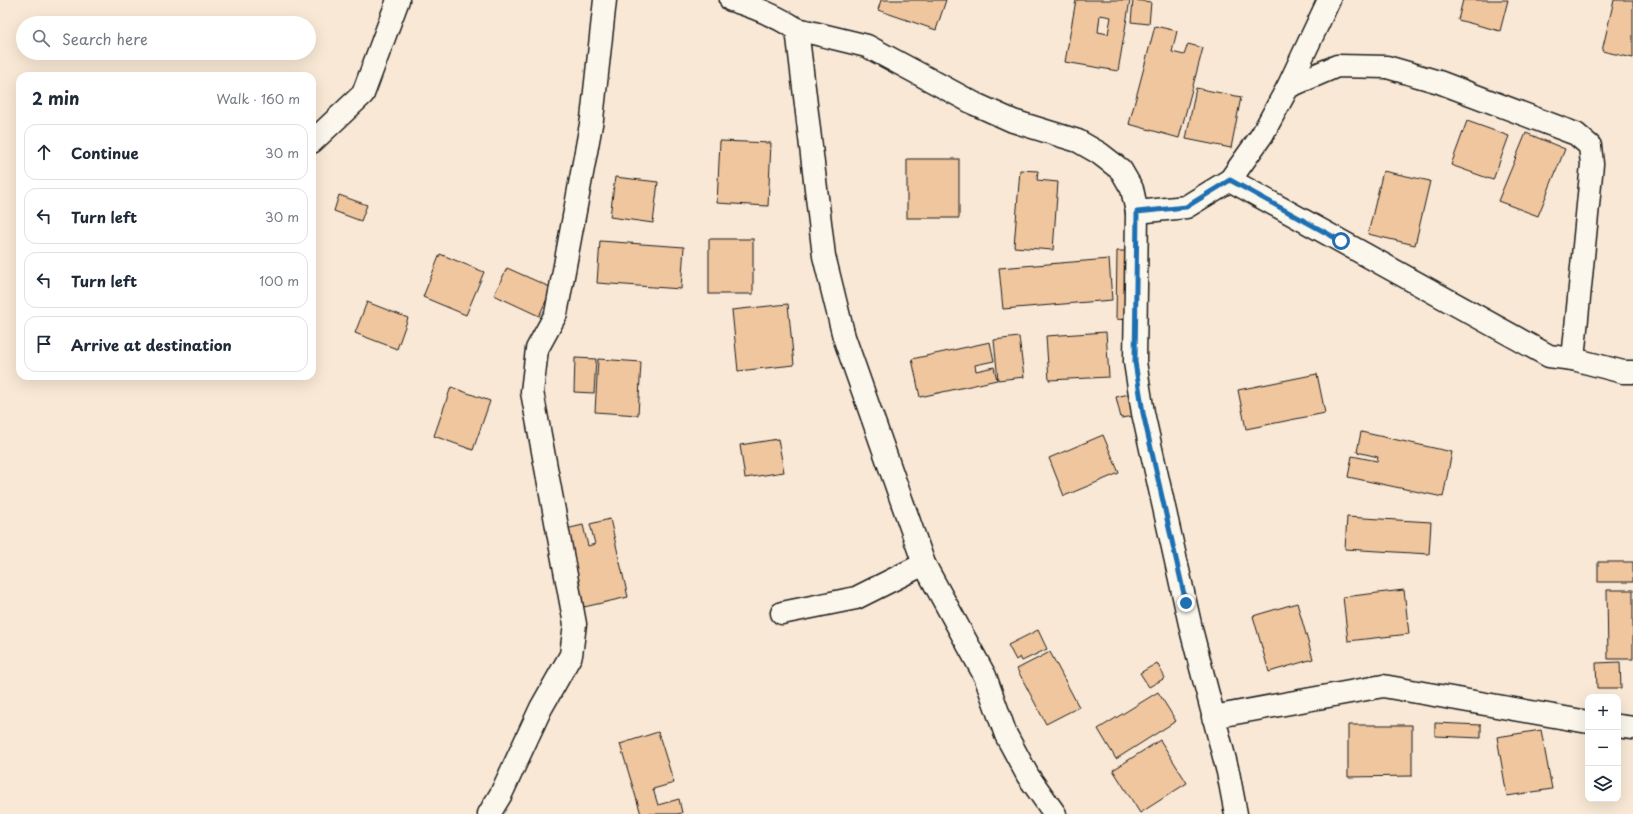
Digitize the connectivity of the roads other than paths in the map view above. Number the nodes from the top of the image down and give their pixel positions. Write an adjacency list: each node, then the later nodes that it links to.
1 (398, 0): 7 (street)
2 (605, 0): 18 (street)
3 (731, 0): 5 (street)
4 (1329, 0): 6 (street)
5 (797, 29): 9 (street); 12 (street)
6 (1288, 86): 8 (street); 10 (street)
7 (316, 138)
8 (1230, 180): 9 (street); 10 (street)
9 (1137, 212): 14 (street)
10 (1573, 359): 11 (street)
11 (1633, 372)
12 (924, 564): 13 (street); 19 (street)
13 (782, 613)
14 (1213, 717): 15 (street); 20 (street)
15 (1585, 721)
16 (1621, 726): 17 (street)
17 (1633, 728)
18 (489, 814)
19 (1055, 814)
20 (1236, 814)

